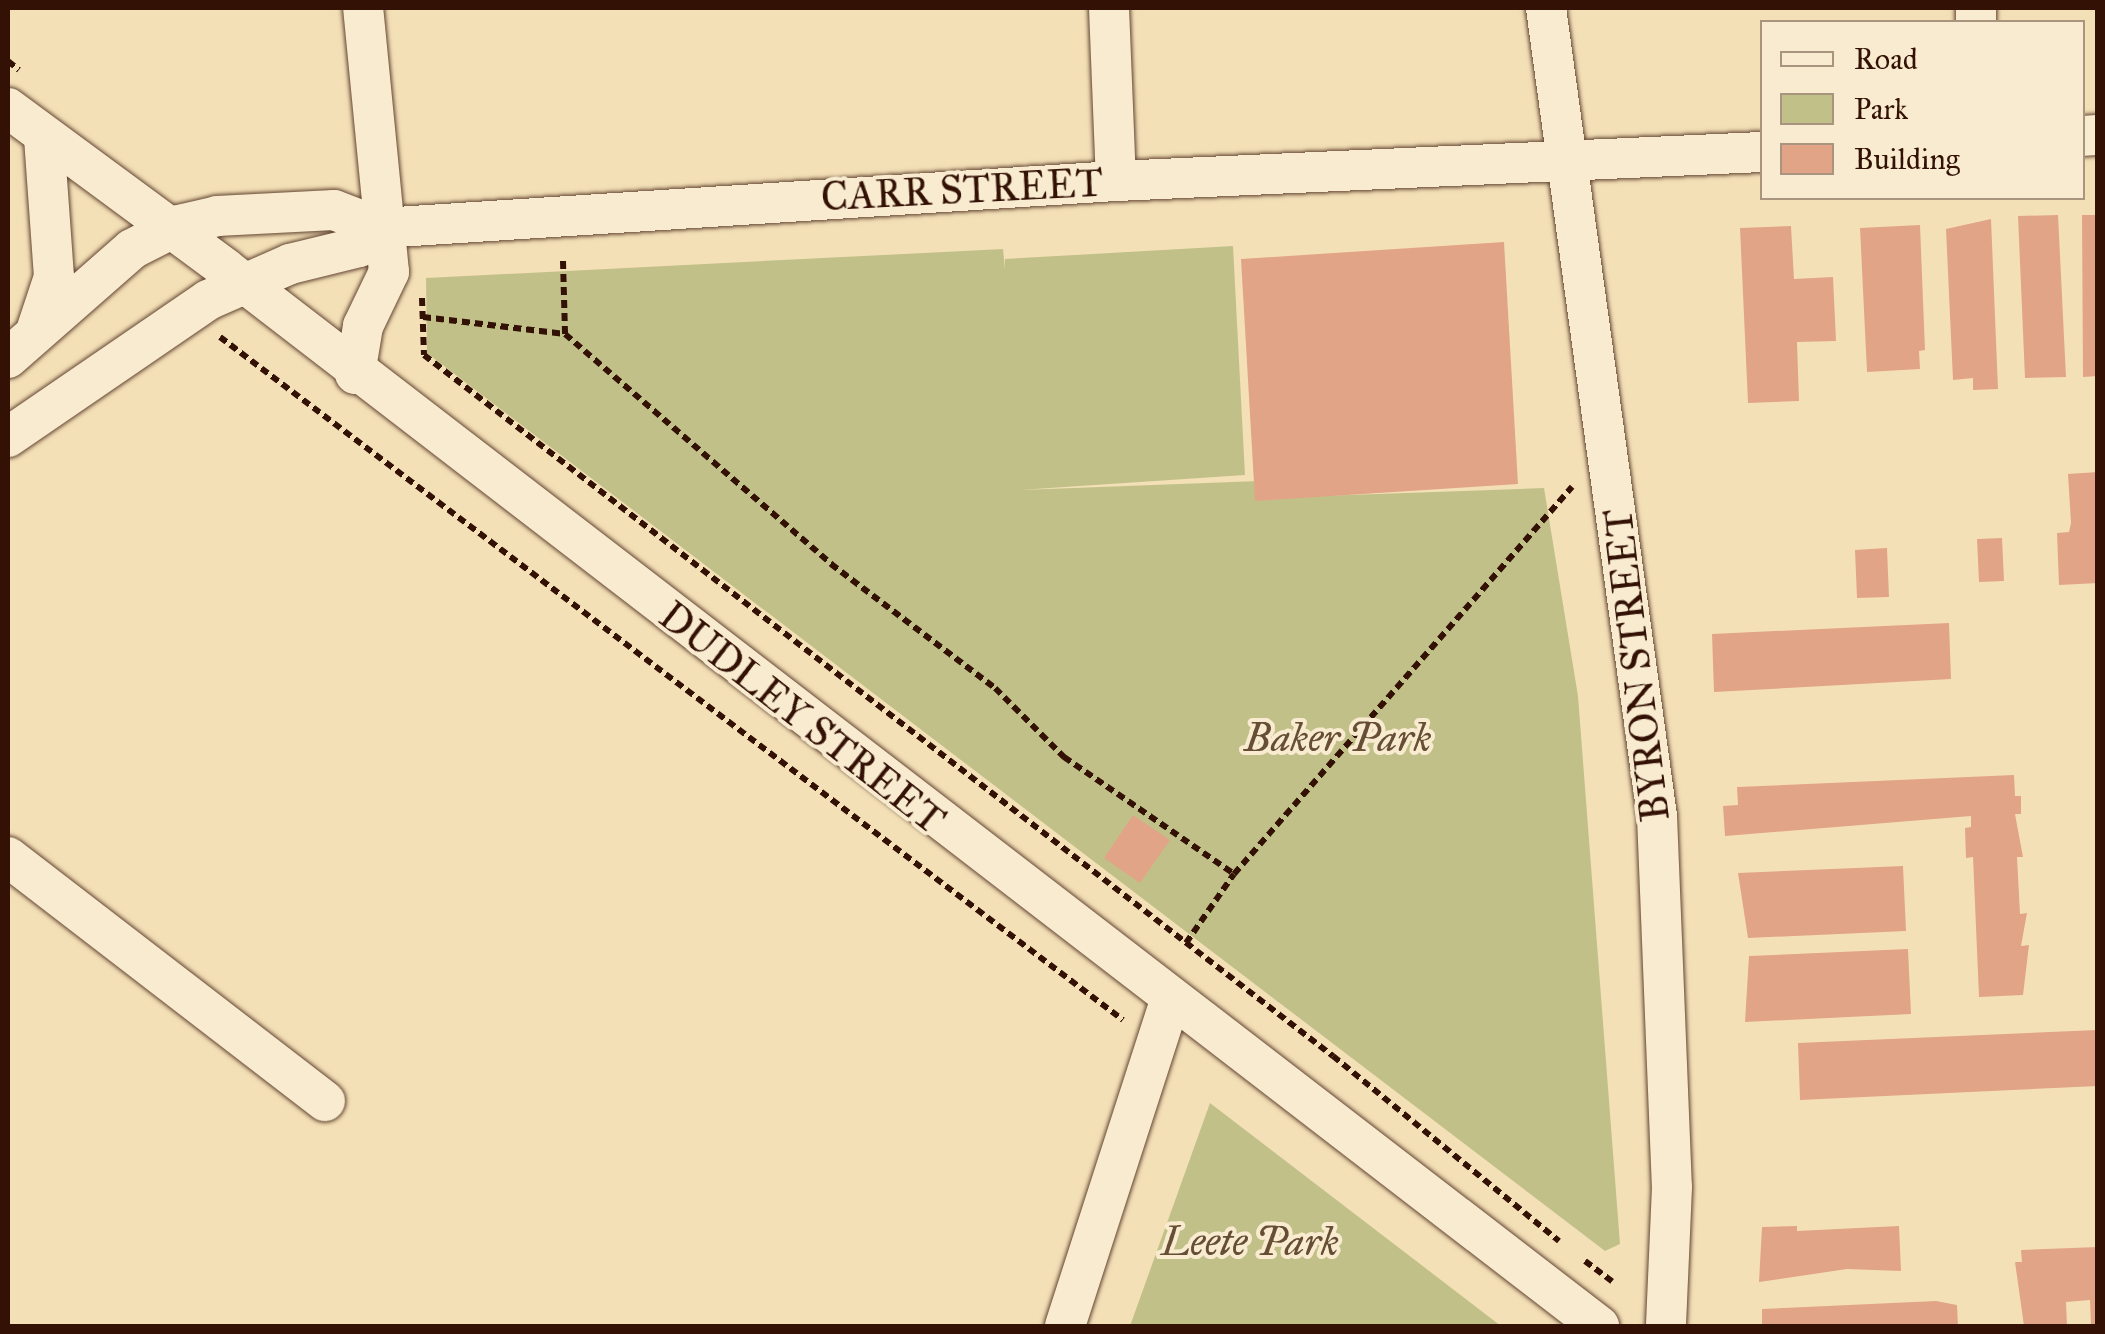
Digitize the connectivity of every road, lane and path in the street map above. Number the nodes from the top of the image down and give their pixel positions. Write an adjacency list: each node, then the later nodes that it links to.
1 (363, 8): 9 (street)
2 (1109, 8): 8 (street)
3 (1546, 8): 7 (street, BYRON STREET)
4 (8, 108): 5 (street, DUDLEY STREET)
5 (44, 137): 10 (street, DUDLEY STREET); 15 (street)
6 (1760, 152): 7 (street, CARR STREET)
7 (1569, 159): 8 (street, CARR STREET); 18 (street, BYRON STREET)
8 (1116, 180): 9 (street, CARR STREET)
9 (382, 228): 10 (street, CARR STREET); 12 (street); 16 (street)
10 (168, 229): 12 (street, DUDLEY STREET); 15 (street, CARR STREET)
11 (563, 261): 14 (path)
12 (244, 283): 13 (street); 16 (street, DUDLEY STREET)
13 (188, 312): 17 (street); 23 (path, DUDLEY STREET)
14 (565, 334): 20 (path); 21 (path, DUDLEY STREET)
15 (22, 345)
16 (354, 374): 22 (street, DUDLEY STREET)
17 (8, 437)
18 (1609, 444): 20 (path); 30 (street, BYRON STREET)
19 (8, 857): 24 (street)
20 (1234, 874): 21 (path)
21 (1186, 944): 25 (path, DUDLEY STREET)
22 (1170, 1000): 23 (street); 29 (street, DUDLEY STREET)
23 (1154, 1043): 28 (street)
24 (325, 1101)
25 (1565, 1246)
26 (1580, 1258): 27 (path)
27 (1612, 1281)
28 (1065, 1326)
29 (1598, 1326)
30 (1666, 1326)

